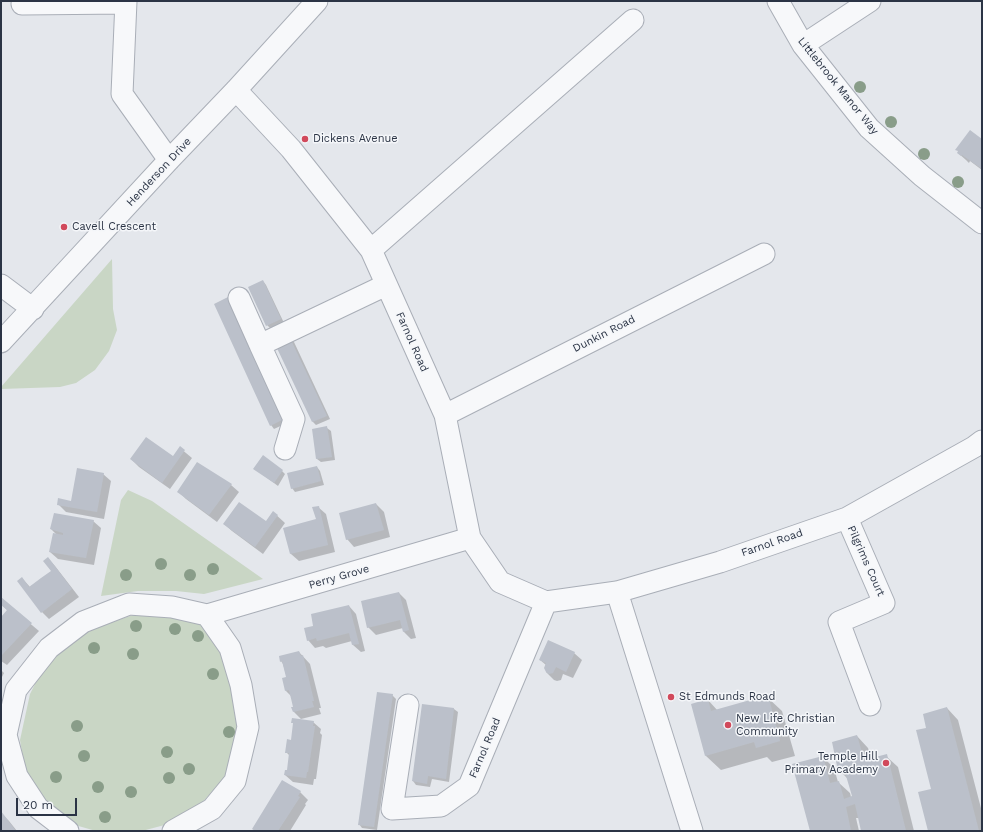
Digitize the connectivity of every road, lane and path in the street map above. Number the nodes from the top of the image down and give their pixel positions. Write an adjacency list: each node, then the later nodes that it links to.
1 (317, 1): 8 (street, Henderson Drive)
2 (778, 1): 7 (street, Littlebrook Manor Way)
3 (870, 1): 7 (street)
4 (126, 2): 5 (street); 9 (street)
5 (22, 4)
6 (633, 20): 11 (street)
7 (803, 44): 10 (street, Littlebrook Manor Way)
8 (236, 90): 9 (street, Henderson Drive); 11 (street, Farnol Road)
9 (169, 160): 16 (street, Henderson Drive)
10 (982, 223)
11 (371, 250): 14 (street, Farnol Road)
12 (764, 254): 19 (street, Dunkin Road)
13 (1, 285): 16 (street)
14 (386, 285): 18 (street); 19 (street, Farnol Road)
15 (239, 298): 18 (street)
16 (32, 309): 17 (street, Henderson Drive)
17 (1, 342)
18 (260, 345): 21 (street)
19 (445, 415): 23 (street, Farnol Road)
20 (982, 441): 22 (street, Farnol Road)
21 (285, 449)
22 (847, 518): 24 (street, Farnol Road); 28 (street, Pilgrims Court)
23 (470, 538): 25 (street, Farnol Road); 26 (street, Perry Grove)
24 (617, 592): 25 (street, Farnol Road); 31 (street)
25 (546, 602): 27 (street, Farnol Road)
26 (208, 616): 29 (street); 30 (street)
27 (408, 705)
28 (870, 705)
29 (68, 831)
30 (173, 831)
31 (692, 831)

